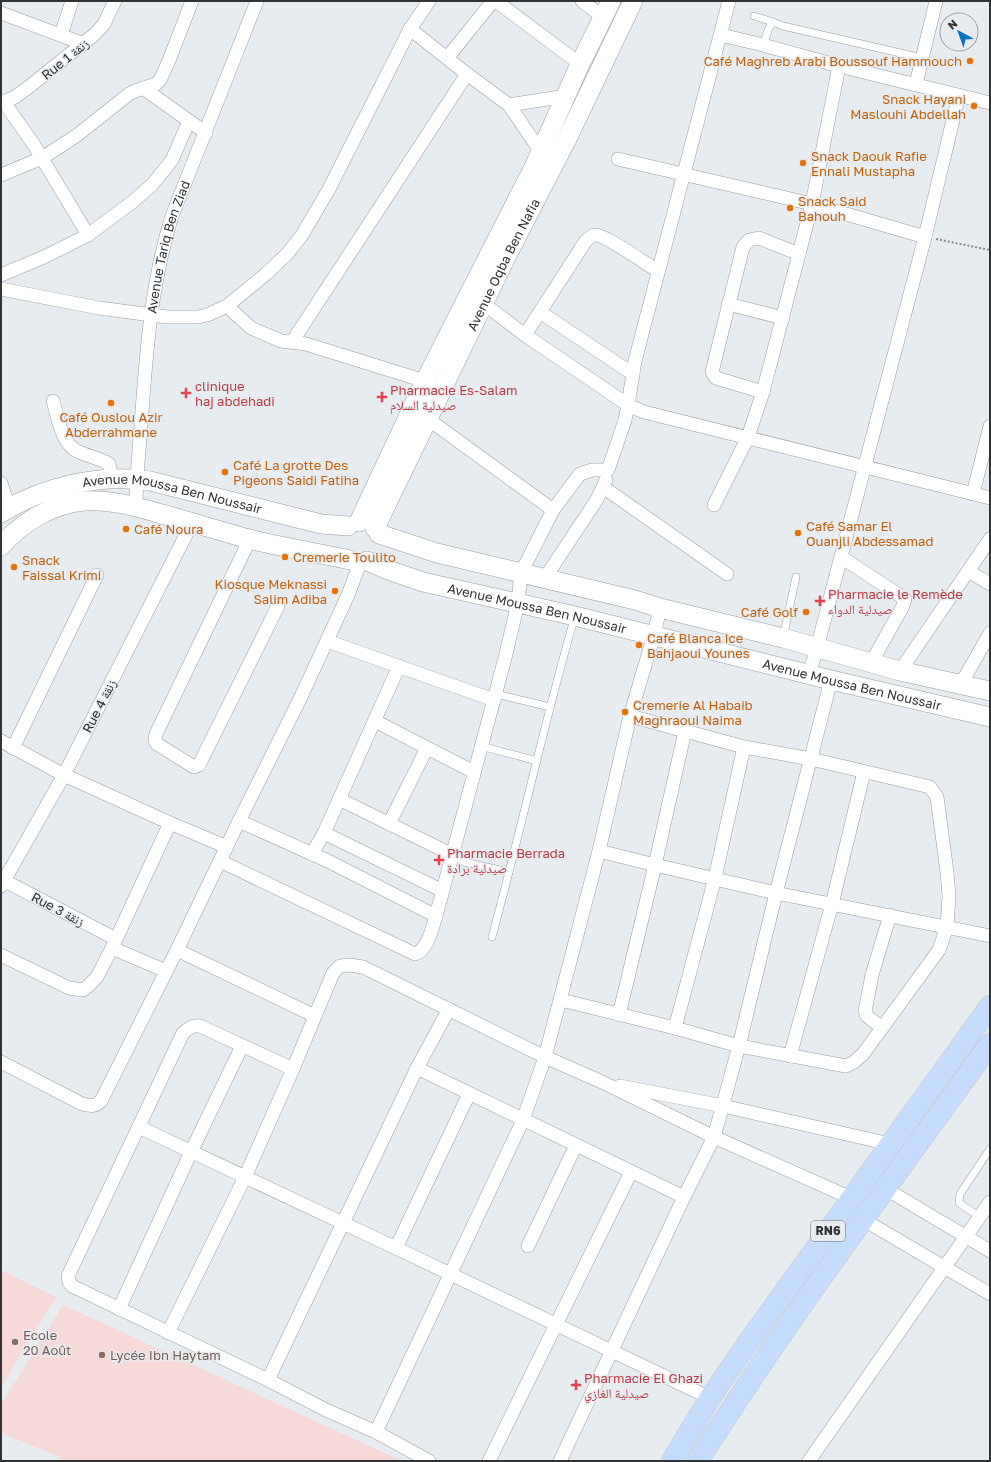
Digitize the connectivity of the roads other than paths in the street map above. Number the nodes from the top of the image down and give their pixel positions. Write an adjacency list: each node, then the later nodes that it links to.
1 (72, 1): 17 (street)
2 (116, 1): 19 (street, Rue 1 زنقة)
3 (192, 1): 27 (street)
4 (257, 1): 34 (street, Avenue Tariq Ben Ziad)
5 (429, 1): 16 (street)
6 (493, 1): 21 (street)
7 (496, 1): 23 (street)
8 (582, 1): 12 (street)
9 (633, 1): 47 (street, Avenue Oqba Ben Nafia)
10 (729, 1): 18 (street)
11 (936, 1): 22 (street)
12 (607, 9): 23 (street, Avenue Oqba Ben Nafia)
13 (1, 13): 17 (street)
14 (754, 16): 15 (lane)
15 (773, 22): 20 (lane); 22 (lane)
16 (410, 29): 21 (street); 49 (street)
17 (61, 35): 19 (street)
18 (721, 35): 20 (street); 38 (street)
19 (84, 44): 30 (street, Rue 1 زنقة)
20 (763, 45): 24 (street)
21 (447, 58): 25 (street)
22 (922, 58): 26 (street)
23 (580, 64): 29 (street, Avenue Oqba Ben Nafia)
24 (839, 66): 26 (street); 40 (street)
25 (467, 74): 32 (street); 54 (street)
26 (916, 84): 28 (street)
27 (143, 88): 33 (street); 36 (street)
28 (959, 95): 31 (street); 42 (street)
29 (566, 96): 32 (street); 35 (street, Avenue Oqba Ben Nafia)
30 (3, 102): 36 (street)
31 (990, 103)
32 (509, 105): 35 (street)
33 (189, 121): 34 (street); 41 (street)
34 (206, 133): 51 (street, Avenue Tariq Ben Ziad)
35 (541, 152): 56 (street, Avenue Oqba Ben Nafia)
36 (42, 158): 39 (street); 41 (street)
37 (618, 159): 38 (street)
38 (684, 174): 40 (street); 44 (street)
39 (1, 175)
40 (812, 204): 42 (street); 43 (street)
41 (88, 234): 45 (street)
42 (925, 237): 63 (street)
43 (799, 254): 48 (street); 52 (street)
44 (658, 271): 50 (street); 55 (street)
45 (1, 275)
46 (1, 289): 51 (street)
47 (484, 304): 53 (street); 60 (street, Avenue Oqba Ben Nafia)
48 (728, 304): 52 (street); 57 (street)
49 (227, 306): 51 (street); 54 (street)
50 (540, 312): 53 (street); 55 (street)
51 (152, 315): 66 (street, Avenue Tariq Ben Ziad)
52 (782, 318): 57 (street)
53 (525, 335): 59 (street)
54 (292, 342): 56 (street)
55 (633, 374): 59 (street)
56 (425, 381): 76 (street, Avenue Oqba Ben Nafia)
57 (763, 392): 62 (street)
58 (53, 402): 65 (street)
59 (628, 405): 62 (street); 64 (street)
60 (428, 419): 73 (street); 76 (street, Avenue Oqba Ben Nafia)
61 (990, 426): 69 (street)
62 (748, 437): 63 (street); 71 (street)
63 (865, 468): 69 (street); 80 (street)
64 (608, 470): 68 (street); 73 (street)
65 (112, 479): 66 (street, Avenue Moussa Ben Noussair); 74 (street, Avenue Moussa Ben Noussair)
66 (136, 479): 72 (street, Avenue Tariq Ben Ziad); 76 (street, Avenue Moussa Ben Noussair)
67 (1, 483): 74 (street)
68 (604, 487): 84 (street); 87 (street)
69 (973, 494): 70 (street)
70 (990, 498)
71 (714, 505)
72 (136, 507): 75 (street, Avenue Moussa Ben Noussair); 79 (street, Avenue Moussa Ben Noussair)
73 (553, 510): 83 (street)
74 (5, 511)
75 (192, 523): 77 (street, Avenue Moussa Ben Noussair); 119 (street, Rue 4 زنقة)
76 (365, 527): 81 (street); 81 (street); 83 (street, Avenue Moussa Ben Noussair)
77 (250, 539): 81 (street, Avenue Moussa Ben Noussair); 90 (street)
78 (990, 539): 82 (street)
79 (1, 546)
80 (841, 557): 97 (street); 98 (street)
81 (359, 561): 89 (street, Avenue Moussa Ben Noussair); 96 (street)
82 (968, 571): 88 (street); 100 (street)
83 (521, 573): 87 (street, Avenue Moussa Ben Noussair); 89 (street)
84 (727, 574)
85 (97, 575): 111 (street)
86 (796, 577): 95 (lane)
87 (545, 578): 91 (street, Avenue Moussa Ben Noussair)
88 (990, 584)
89 (518, 603): 92 (street, Avenue Moussa Ben Noussair); 105 (street)
90 (278, 606)
91 (660, 608): 94 (street); 95 (street, Avenue Moussa Ben Noussair)
92 (575, 616): 94 (street, Avenue Moussa Ben Noussair); 106 (lane)
93 (990, 633): 103 (street)
94 (654, 635): 101 (street, Avenue Moussa Ben Noussair); 107 (street)
95 (783, 638): 97 (street, Avenue Moussa Ben Noussair)
96 (328, 642): 99 (street); 121 (street)
97 (818, 648): 98 (street, Avenue Moussa Ben Noussair); 101 (street)
98 (871, 663): 100 (street, Avenue Moussa Ben Noussair)
99 (399, 666): 105 (street); 109 (street)
100 (900, 671): 103 (street, Avenue Moussa Ben Noussair)
101 (809, 674): 102 (street, Avenue Moussa Ben Noussair)
102 (831, 680): 108 (street, Avenue Moussa Ben Noussair); 115 (street)
103 (961, 684): 104 (street, Avenue Moussa Ben Noussair)
104 (990, 690)
105 (495, 697): 106 (lane); 112 (street)
106 (550, 707): 116 (lane)
107 (630, 716): 110 (street); 126 (street)
108 (990, 717)
109 (375, 721): 114 (street); 120 (street)
110 (685, 731): 113 (street); 130 (street)
111 (7, 745): 119 (street)
112 (481, 746): 116 (lane); 117 (street)
113 (744, 747): 115 (street); 132 (street)
114 (427, 748): 117 (street); 123 (street)
115 (811, 760): 118 (street); 135 (street)
116 (537, 761): 131 (lane)
117 (474, 772): 128 (street)
118 (864, 772): 136 (street); 139 (street)
119 (64, 775): 122 (street); 133 (street, Rue 4 زنقة)
120 (339, 799): 123 (street); 124 (street)
121 (239, 821): 125 (street); 127 (street)
122 (170, 823): 125 (street); 142 (street)
123 (389, 824): 128 (street)
124 (324, 833): 127 (street); 134 (street)
125 (227, 847): 129 (street)
126 (599, 851): 130 (street); 146 (street)
127 (312, 854): 137 (street)
128 (453, 855): 131 (lane); 134 (street)
129 (220, 861): 137 (street); 143 (street)
130 (655, 865): 132 (street); 149 (street)
131 (509, 872): 141 (lane)
132 (715, 878): 135 (street); 151 (street)
133 (2, 882): 142 (street, Rue 3 زنقة)
134 (443, 891): 137 (street)
135 (776, 893): 136 (street); 155 (street)
136 (832, 904): 138 (street); 156 (street)
137 (436, 916)
138 (890, 916): 139 (street); 152 (street)
139 (947, 927): 140 (street); 152 (street)
140 (990, 936)
141 (492, 937)
142 (114, 944): 144 (street); 145 (street, Rue 3 زنقة)
143 (177, 950): 145 (street); 150 (street)
144 (1, 955)
145 (166, 971): 158 (street)
146 (561, 1000): 149 (street); 157 (street)
147 (990, 1006): 167 (main road, RN6)
148 (449, 1009): 150 (street); 157 (street); 159 (street)
149 (619, 1015): 151 (street)
150 (315, 1016): 160 (street)
151 (676, 1028): 155 (street)
152 (882, 1028): 156 (street)
153 (990, 1044): 173 (main road, RN6)
154 (242, 1046): 160 (street); 165 (street); 170 (street)
155 (739, 1046): 156 (street); 163 (street)
156 (790, 1056)
157 (545, 1058): 161 (street); 164 (street)
158 (1, 1062)
159 (417, 1068): 162 (street); 179 (street)
160 (293, 1069): 172 (street)
161 (602, 1082): 163 (street); 166 (street)
162 (469, 1094): 164 (street); 182 (street)
163 (723, 1106): 166 (street); 167 (street)
164 (523, 1120): 168 (street); 185 (street)
165 (139, 1127): 170 (street); 187 (street)
166 (714, 1137): 174 (street); 175 (street)
167 (890, 1144): 175 (main road, RN6)
168 (576, 1146): 171 (street); 181 (street)
169 (990, 1149): 177 (lane)
170 (192, 1152): 172 (street); 187 (street)
171 (631, 1172): 174 (street); 188 (street)
172 (245, 1177): 179 (street); 189 (street)
173 (886, 1190): 178 (main road, RN6); 180 (street)
174 (684, 1197): 190 (street)
175 (852, 1198): 192 (main road, RN6)
176 (990, 1202): 177 (street)
177 (980, 1217): 180 (street)
178 (864, 1220): 184 (street); 198 (main road, RN6)
179 (344, 1223): 182 (street); 191 (street)
180 (967, 1237): 183 (street); 184 (street)
181 (528, 1246)
182 (396, 1248): 185 (street)
183 (990, 1251)
184 (946, 1267): 186 (street); 199 (street)
185 (452, 1274): 188 (street); 193 (street)
186 (990, 1294)
187 (119, 1309): 189 (street)
188 (556, 1325): 190 (street); 195 (street)
189 (168, 1333): 191 (street)
190 (611, 1351): 192 (street); 196 (street)
191 (268, 1380): 193 (street)
192 (710, 1398): 197 (main road, RN6)
193 (376, 1432): 194 (street)
194 (429, 1461)
195 (489, 1461)
196 (560, 1461)
197 (672, 1461)
198 (698, 1461)
199 (809, 1461)

